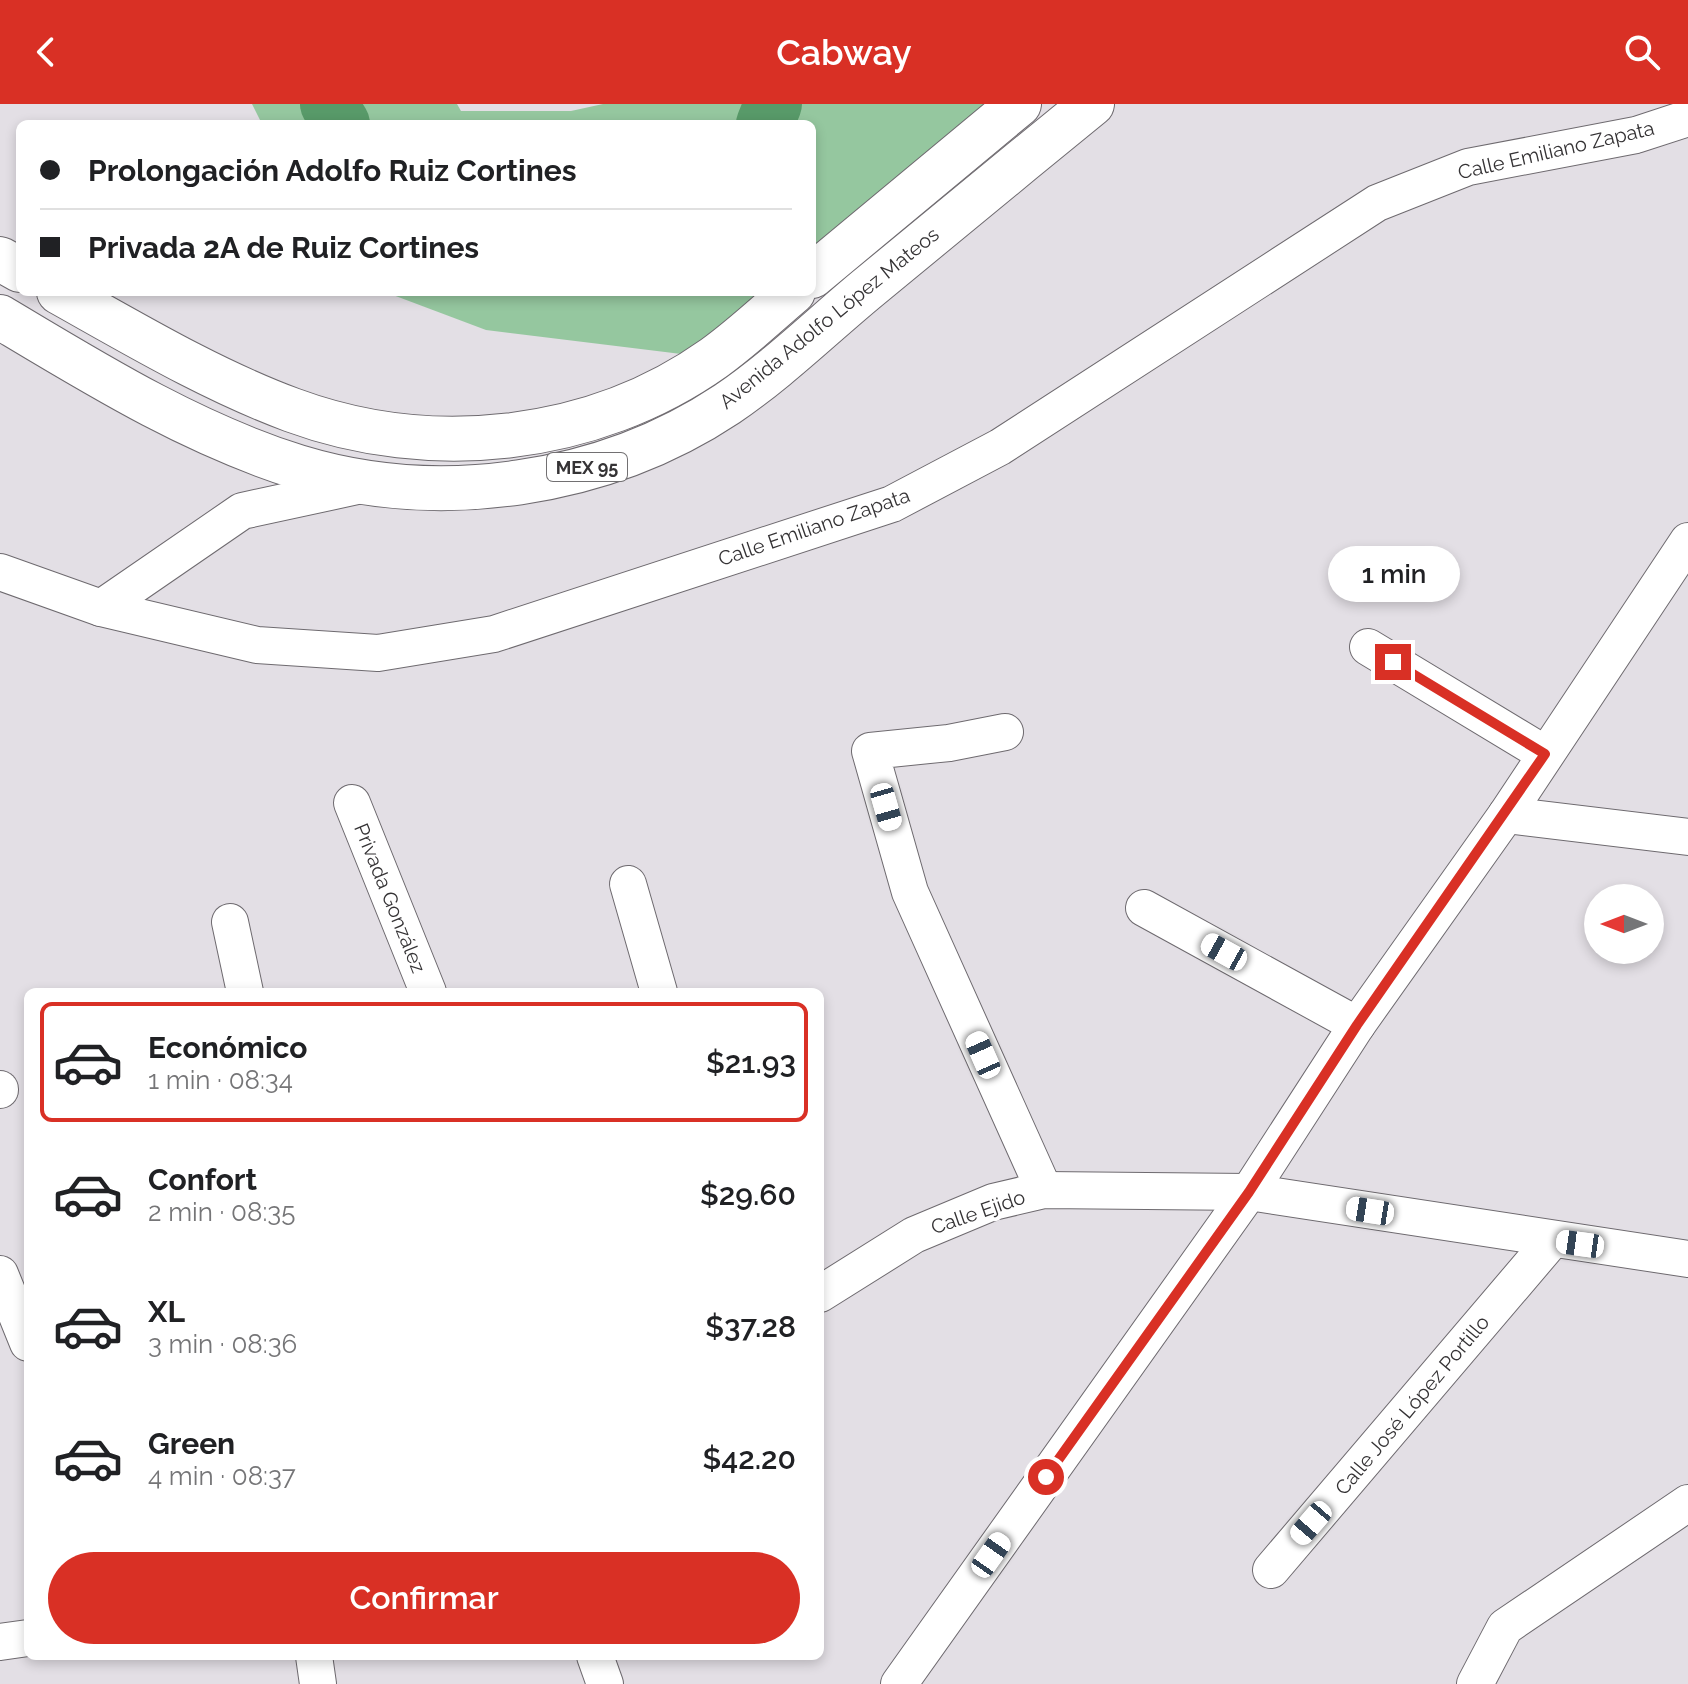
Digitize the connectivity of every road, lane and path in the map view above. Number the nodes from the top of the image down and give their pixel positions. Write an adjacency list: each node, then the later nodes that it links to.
1 (1019, 104): 4 (main road)
2 (1092, 104): 8 (main road, Avenida Adolfo López Mateos / MEX 95)
3 (1688, 118): 11 (street, Calle Emiliano Zapata)
4 (816, 273)
5 (66, 296): 6 (main road, Avenida Adolfo López Mateos / MEX 95)
6 (788, 296)
7 (0, 317): 8 (main road, Avenida Adolfo López Mateos / MEX 95)
8 (374, 483): 11 (street)
9 (1688, 541): 14 (street)
10 (0, 572): 11 (street, Calle Emiliano Zapata)
11 (101, 608)
12 (1368, 647): 14 (street)
13 (1005, 732): 25 (street)
14 (1545, 754): 16 (street)
15 (352, 803): 22 (street, Privada González)
16 (1506, 815): 17 (street); 24 (street)
17 (1688, 837)
18 (628, 884): 23 (street)
19 (1144, 908): 24 (street)
20 (230, 922): 21 (street)
21 (244, 988)
22 (426, 988)
23 (658, 988)
24 (1357, 1025): 26 (street)
25 (1044, 1190): 26 (street, Calle Ejido); 30 (street, Calle Ejido)
26 (1249, 1192): 27 (street, Calle Ejido); 40 (street)
27 (1552, 1240): 28 (street, Calle Ejido); 33 (street, Calle José López Portillo)
28 (1688, 1259)
29 (0, 1274): 31 (street)
30 (824, 1291)
31 (24, 1333)
32 (1688, 1503): 41 (street)
33 (1271, 1570)
34 (24, 1639): 35 (street)
35 (0, 1642)
36 (315, 1660): 38 (street)
37 (596, 1660): 39 (street)
38 (318, 1684)
39 (605, 1684)
40 (899, 1684)
41 (1475, 1684)

